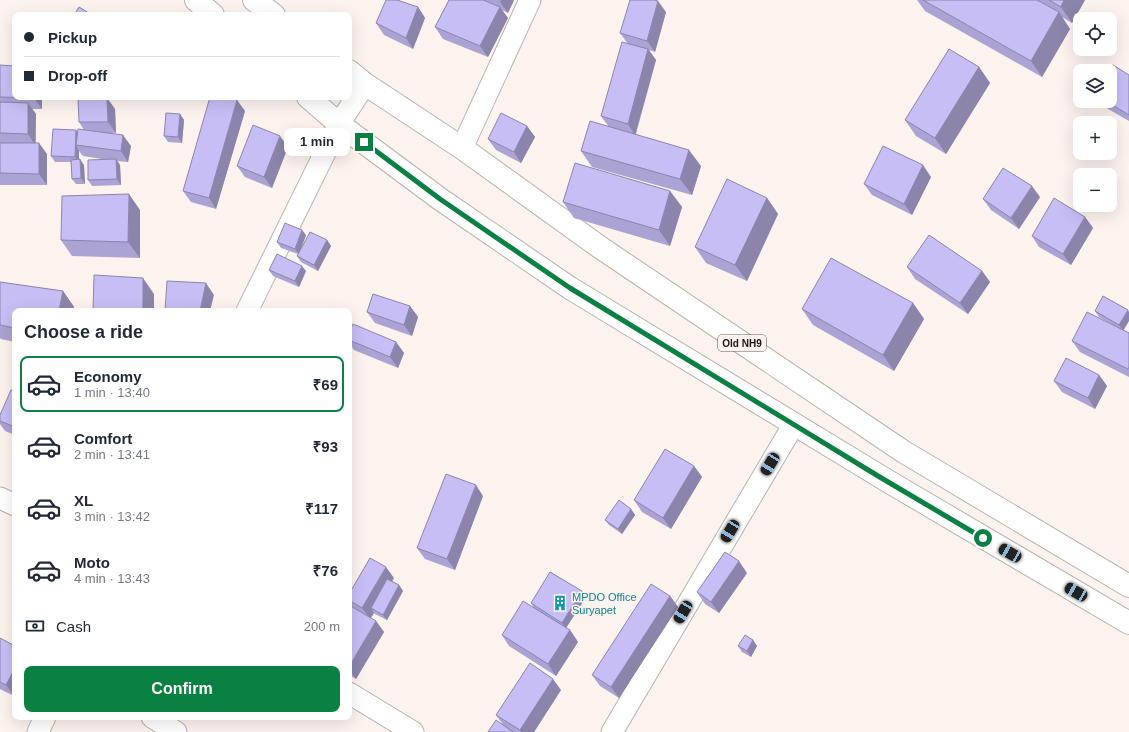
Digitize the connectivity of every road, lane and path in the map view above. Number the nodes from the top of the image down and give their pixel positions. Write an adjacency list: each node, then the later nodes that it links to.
1 (196, 0): 4 (main road)
2 (254, 0): 5 (main road)
3 (530, 0): 11 (street)
4 (210, 12)
5 (270, 12)
6 (357, 78): 7 (street); 11 (main road, Old NH9)
7 (352, 91)
8 (311, 100): 10 (main road)
9 (348, 100): 10 (street)
10 (339, 124): 12 (street); 13 (main road)
11 (462, 148): 16 (main road, Old NH9)
12 (248, 308)
13 (794, 424): 17 (main road); 24 (street)
14 (0, 498): 15 (street)
15 (12, 504)
16 (1129, 586)
17 (1129, 623)
18 (352, 695): 23 (street)
19 (44, 720): 21 (street)
20 (157, 720): 22 (street)
21 (38, 732)
22 (176, 732)
23 (413, 732)
24 (612, 732)

